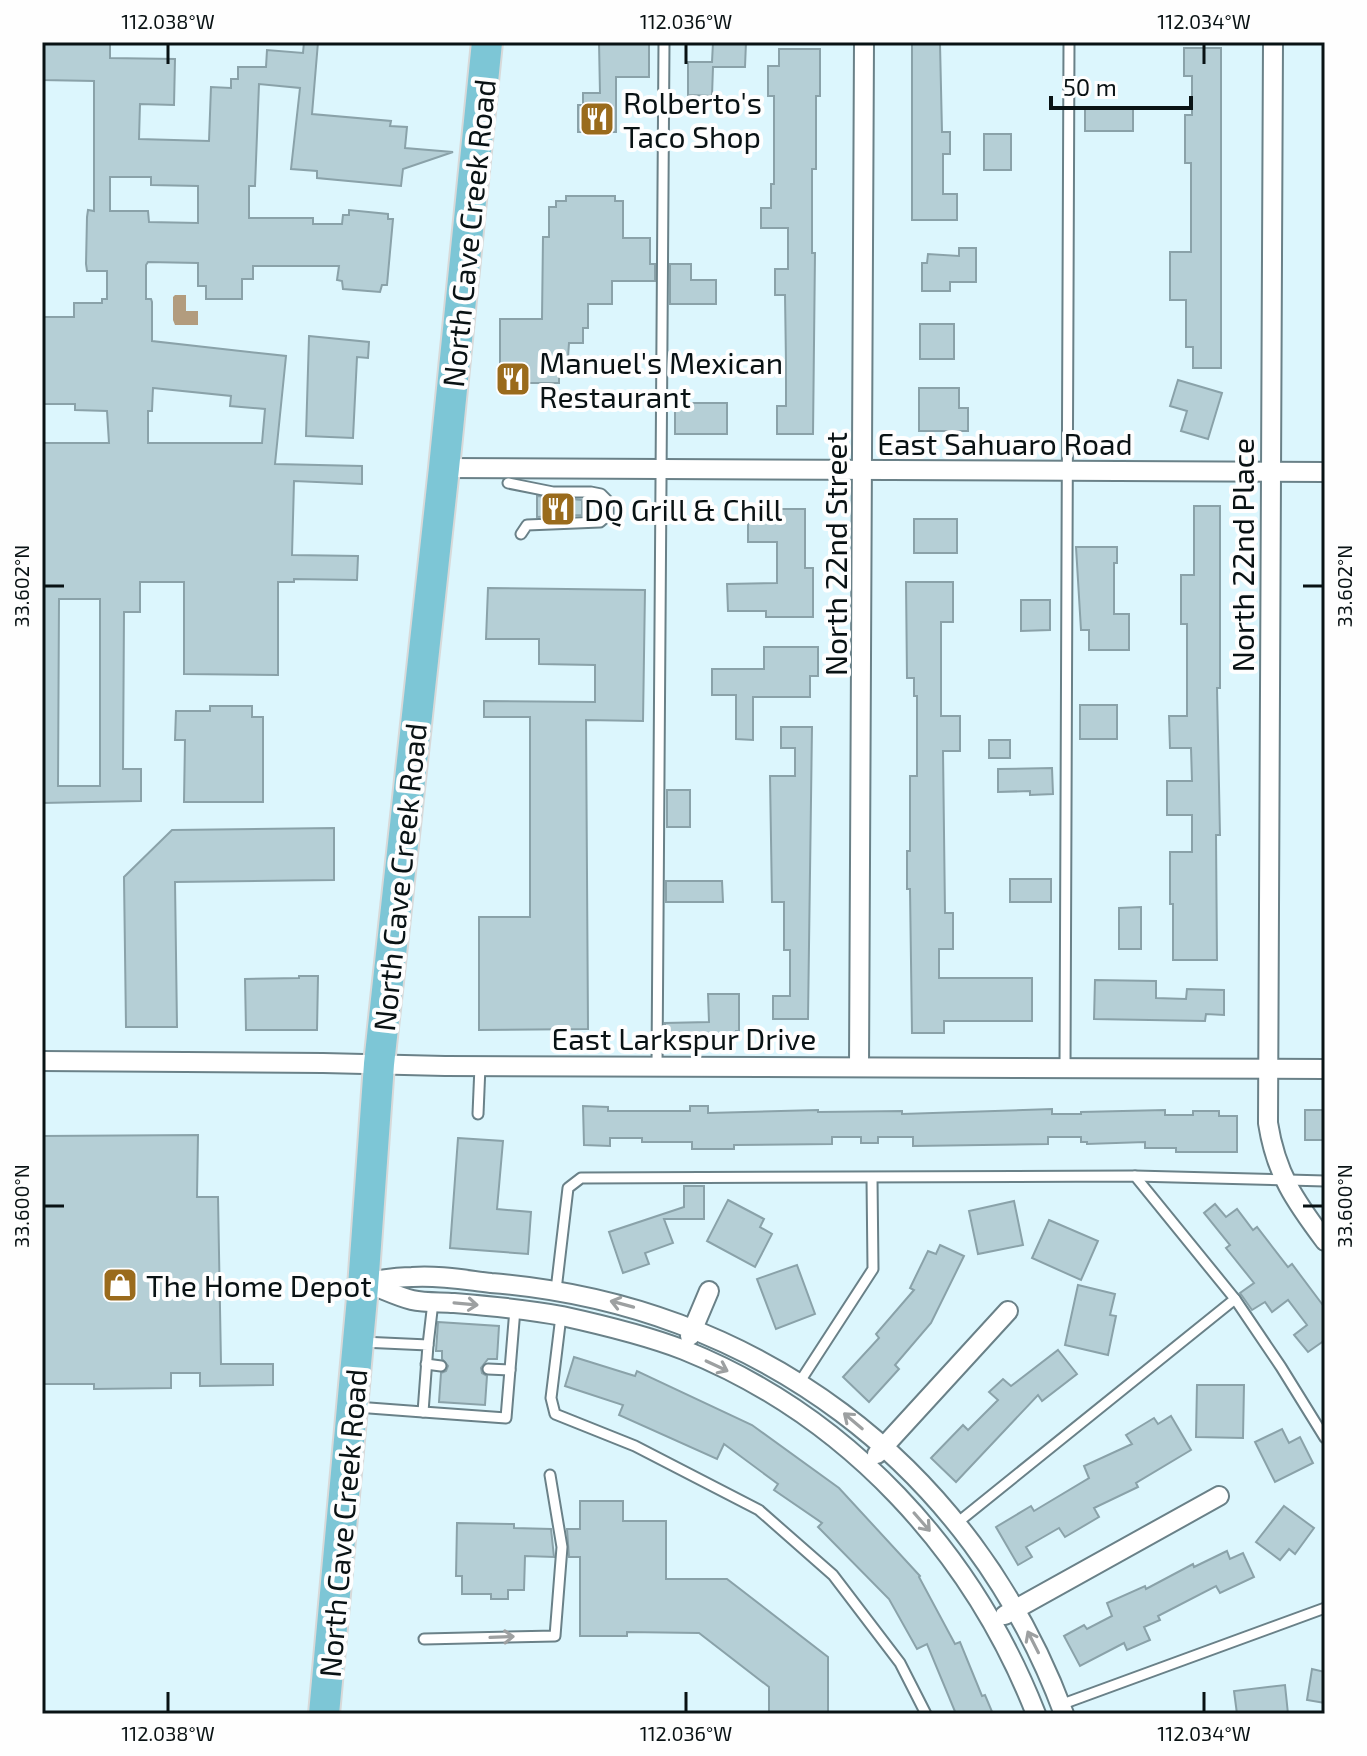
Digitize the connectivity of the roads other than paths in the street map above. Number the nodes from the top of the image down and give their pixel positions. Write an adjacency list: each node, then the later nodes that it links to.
1 (487, 42): 6 (main road, North Cave Creek Road)
2 (664, 42): 7 (lane)
3 (864, 42): 8 (street, North 22nd Street)
4 (1069, 42): 9 (lane)
5 (1273, 42): 10 (street, North 22nd Place)
6 (444, 468): 7 (street, East Sahuaro Road); 15 (main road, North Cave Creek Road)
7 (661, 470): 8 (street, East Sahuaro Road); 17 (lane)
8 (863, 471): 9 (street, East Sahuaro Road); 18 (street, North 22nd Street)
9 (1068, 471): 10 (street, East Sahuaro Road); 19 (lane)
10 (1271, 472): 11 (street, East Sahuaro Road); 20 (street, North 22nd Place)
11 (1325, 472)
12 (508, 483): 13 (lane)
13 (521, 534)
14 (42, 1061): 15 (street, East Larkspur Drive)
15 (379, 1064): 16 (street, East Larkspur Drive); 28 (main road, North Cave Creek Road)
16 (480, 1066): 17 (street, East Larkspur Drive); 22 (lane)
17 (657, 1066): 18 (street, East Larkspur Drive)
18 (859, 1067): 19 (street, East Larkspur Drive)
19 (1065, 1068): 20 (street, East Larkspur Drive)
20 (1267, 1069): 21 (street, East Larkspur Drive); 25 (street, North 22nd Place)
21 (1325, 1069)
22 (478, 1114)
23 (1135, 1176): 24 (lane); 25 (lane); 31 (lane)
24 (872, 1178): 29 (lane); 44 (lane)
25 (1285, 1181): 26 (lane); 27 (street, North 22nd Place)
26 (1325, 1181)
27 (1325, 1241)
28 (364, 1282): 29 (street); 32 (street); 37 (main road, North Cave Creek Road)
29 (556, 1290): 36 (street, one-way to 29)
30 (709, 1291): 36 (street)
31 (1235, 1299): 47 (lane); 52 (lane)
32 (433, 1302): 33 (street, one-way to 33); 38 (lane)
33 (515, 1309): 35 (street); 43 (lane)
34 (1008, 1311): 48 (street)
35 (561, 1316): 39 (street); 59 (lane)
36 (693, 1328): 39 (street); 44 (street)
37 (358, 1341): 38 (lane); 45 (main road, North Cave Creek Road)
38 (428, 1345): 40 (lane)
39 (684, 1350): 49 (street, one-way to 49)
40 (426, 1364): 41 (lane); 46 (lane)
41 (441, 1366)
42 (488, 1369): 43 (lane)
43 (510, 1370): 46 (lane)
44 (799, 1383): 48 (street, one-way to 44)
45 (353, 1406): 46 (lane); 58 (main road, North Cave Creek Road)
46 (423, 1412)
47 (1325, 1438)
48 (884, 1447): 49 (street); 52 (street)
49 (868, 1465): 55 (street, one-way to 55)
50 (550, 1475): 56 (lane, one-way to 50)
51 (1219, 1496): 54 (street)
52 (957, 1523): 54 (street)
53 (1325, 1608): 57 (lane)
54 (1016, 1610): 55 (street); 57 (street, one-way to 54)
55 (993, 1622): 60 (street)
56 (424, 1639)
57 (1062, 1710)
58 (324, 1714)
59 (926, 1714)
60 (1036, 1714)

